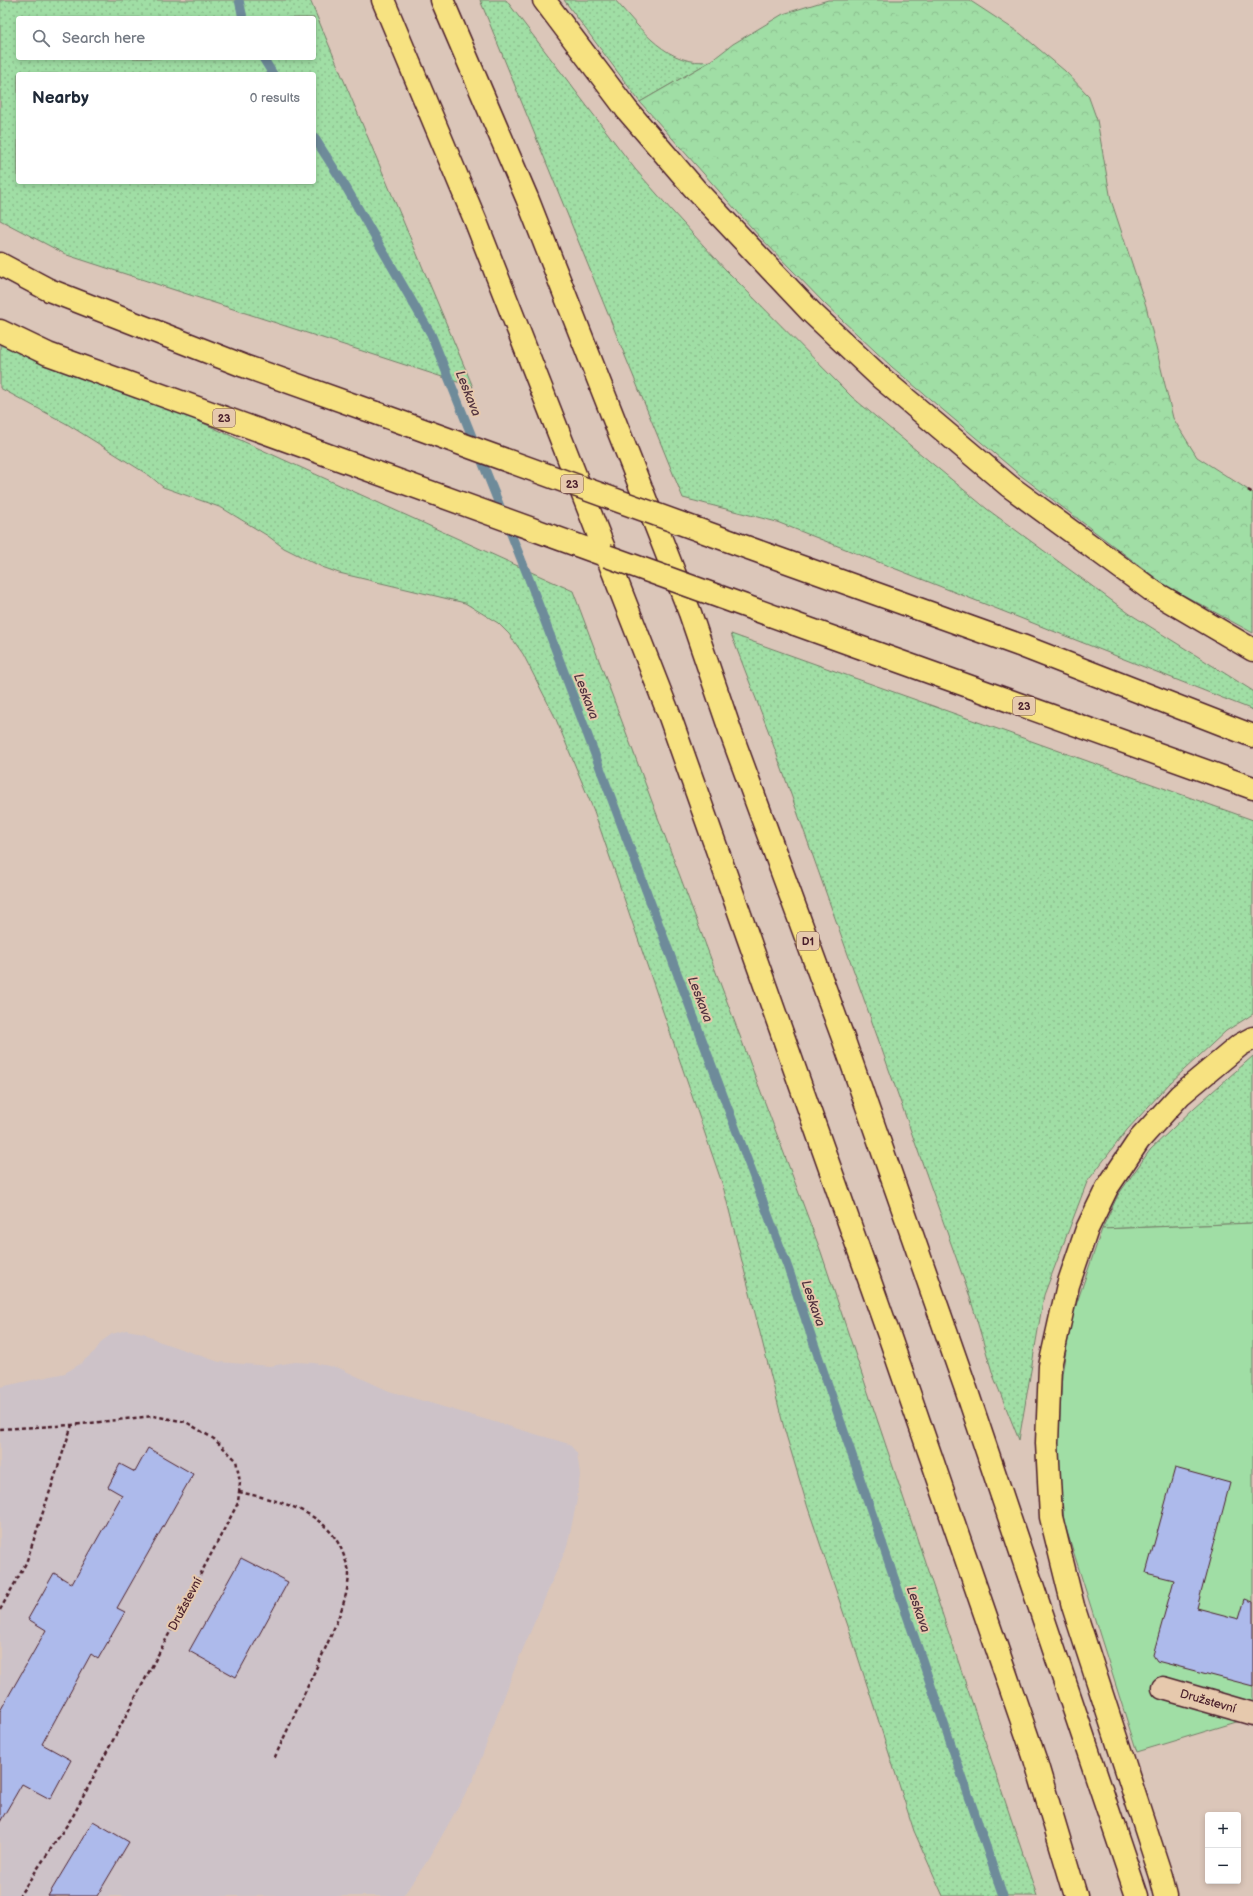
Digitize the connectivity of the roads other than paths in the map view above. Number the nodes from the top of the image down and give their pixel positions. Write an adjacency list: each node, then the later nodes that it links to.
1 (383, 0): 12 (highway)
2 (442, 0): 13 (highway, D1)
3 (544, 0): 6 (highway)
4 (0, 264): 7 (highway, 23, bridge)
5 (0, 331): 8 (highway, 23, bridge)
6 (1253, 650)
7 (1253, 736)
8 (1253, 788)
9 (1253, 1038): 14 (highway)
10 (1163, 1688): 11 (street, Družstevní)
11 (1253, 1714)
12 (1076, 1896)
13 (1137, 1896)
14 (1166, 1896)

